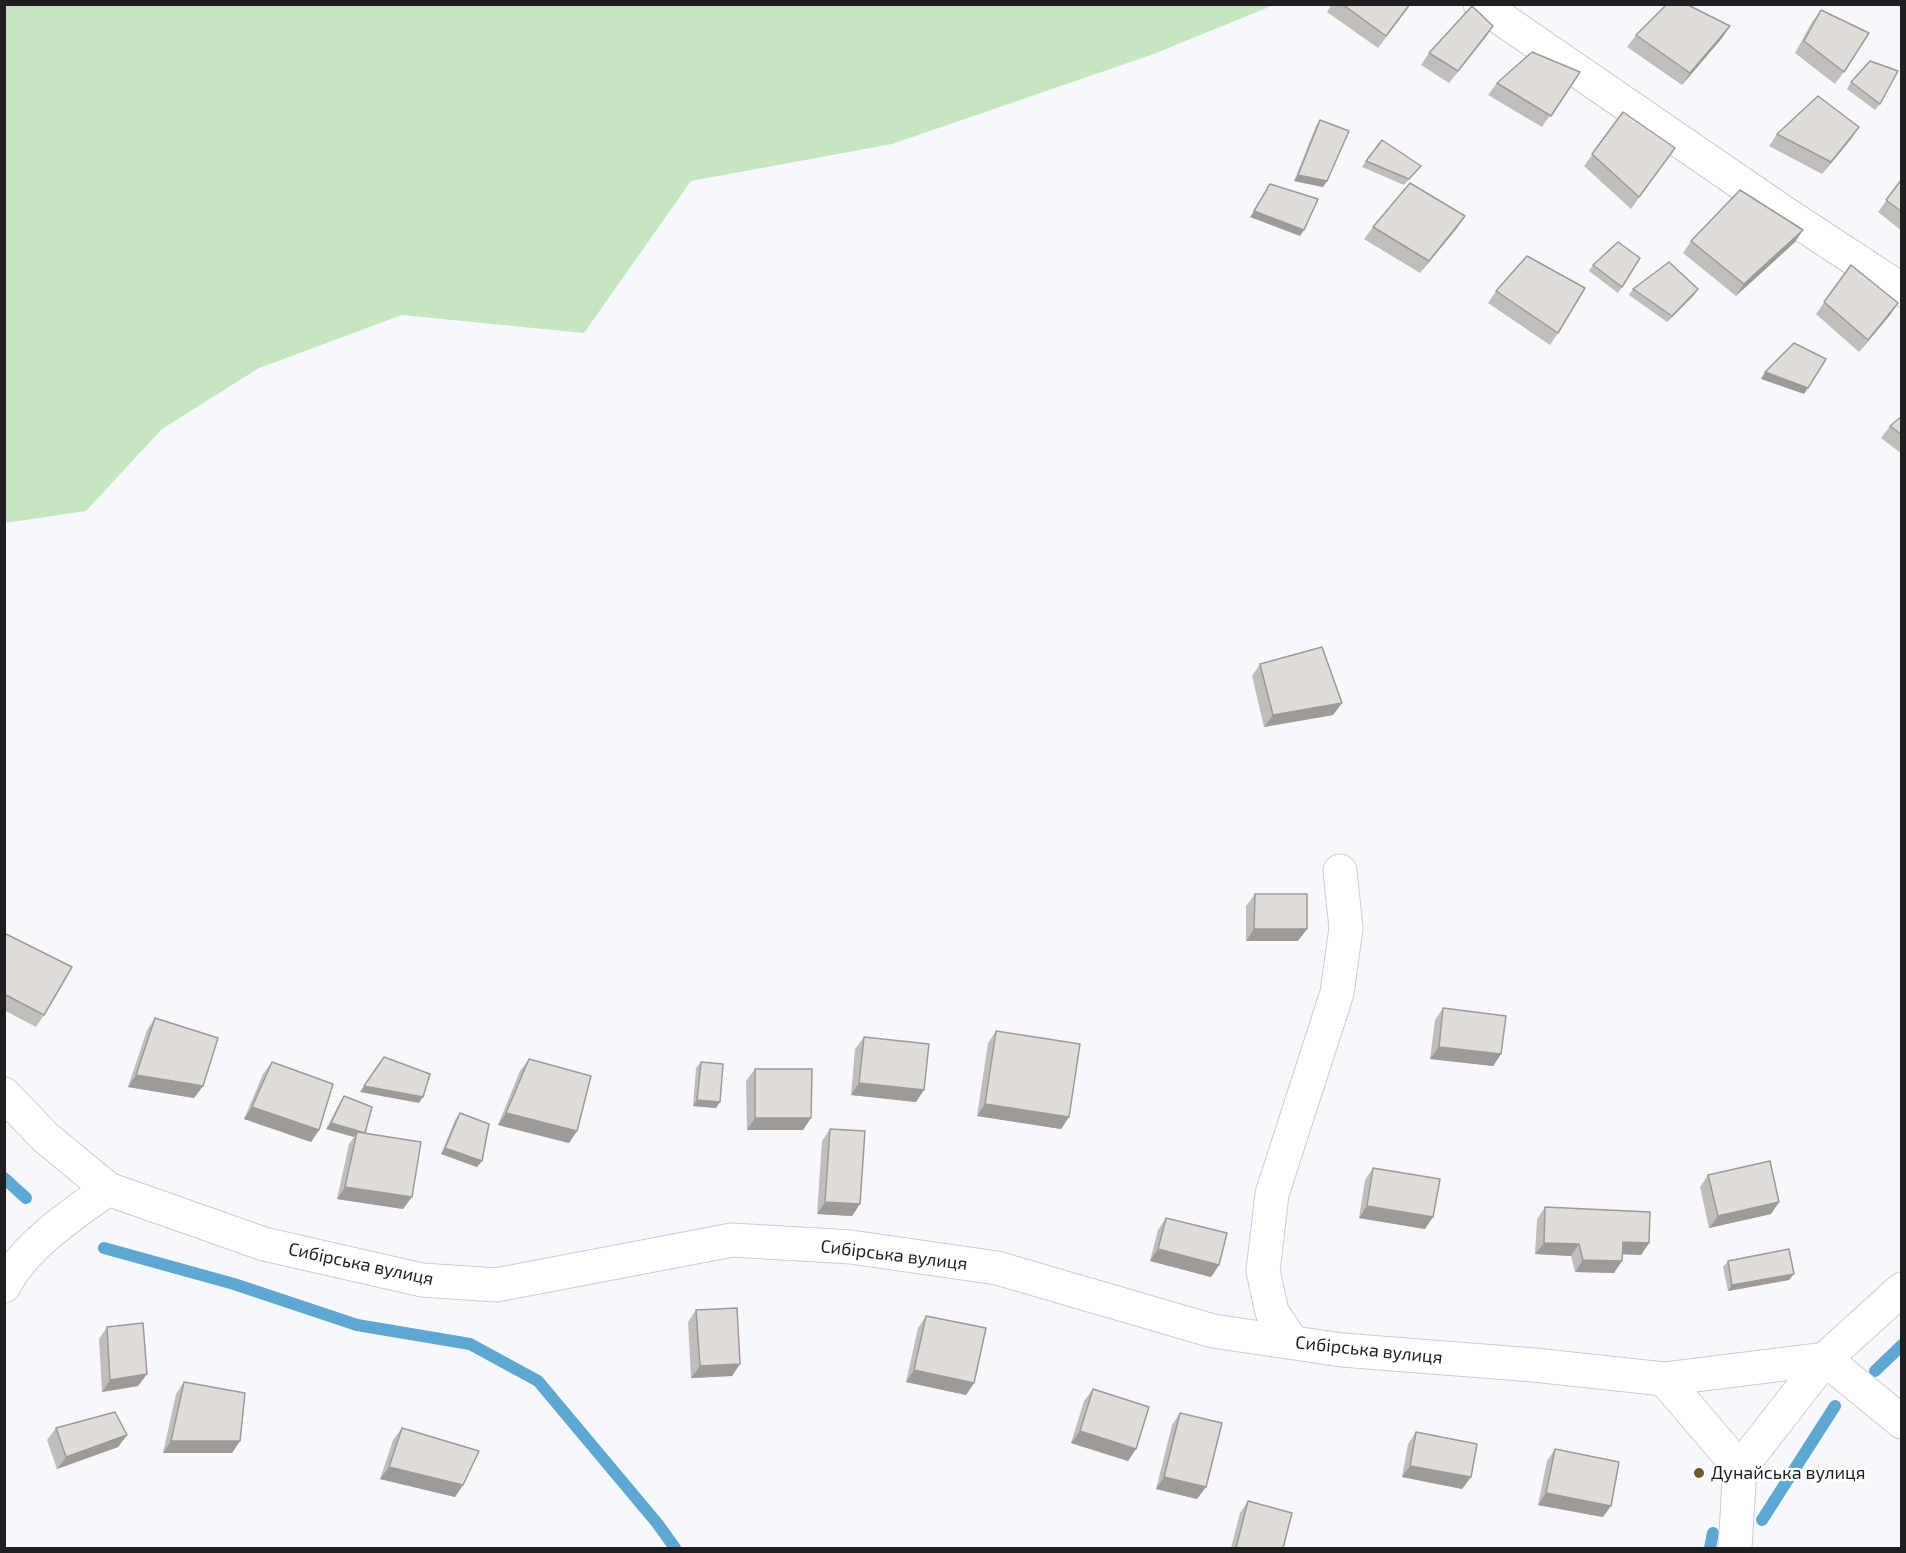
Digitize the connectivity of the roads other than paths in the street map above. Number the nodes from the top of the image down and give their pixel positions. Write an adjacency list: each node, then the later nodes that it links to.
1 (1480, 4): 2 (street)
2 (1902, 290)
3 (1340, 871): 8 (street)
4 (4, 1094): 5 (street, Сибірська вулиця)
5 (108, 1189): 6 (street); 8 (street, Сибірська вулиця)
6 (4, 1286)
7 (1902, 1289): 9 (street)
8 (1292, 1342): 10 (street, Сибірська вулиця)
9 (1826, 1359): 10 (street, Сибірська вулиця); 11 (street); 12 (street)
10 (1664, 1379): 12 (street)
11 (1902, 1422)
12 (1740, 1468): 13 (street)
13 (1735, 1548)

